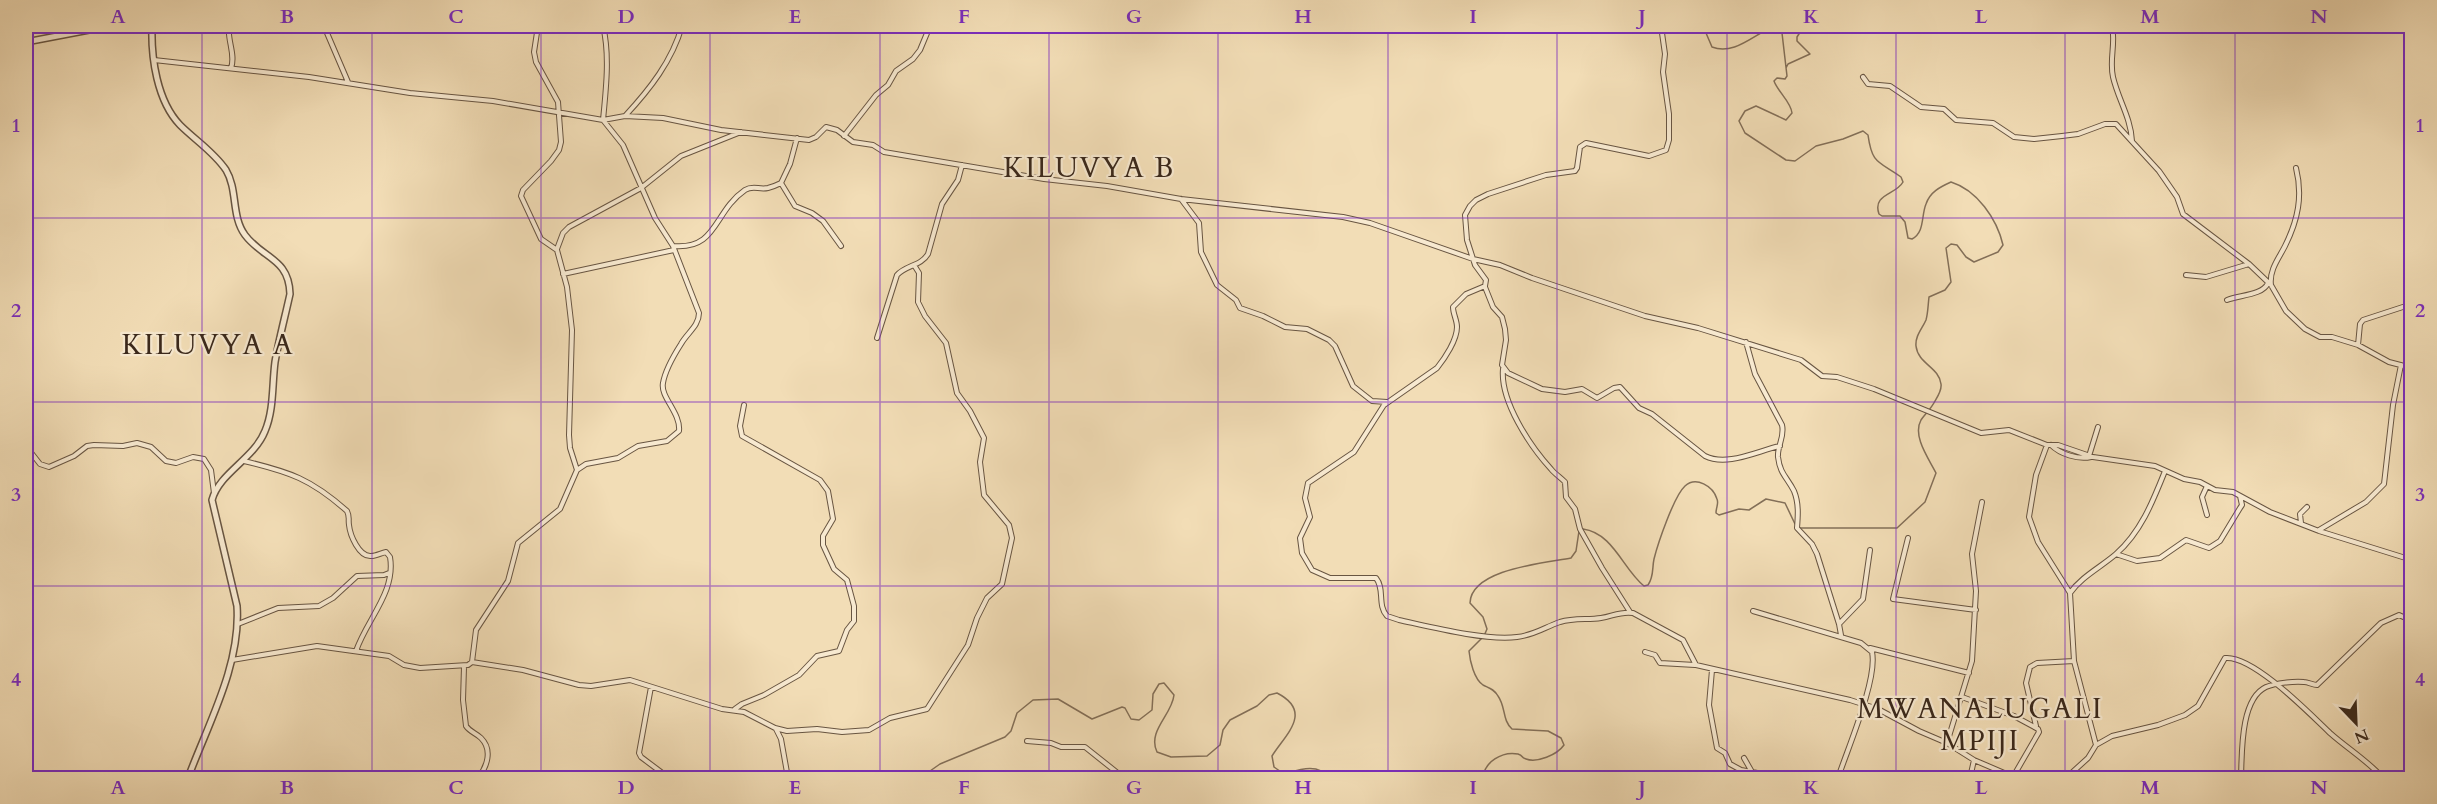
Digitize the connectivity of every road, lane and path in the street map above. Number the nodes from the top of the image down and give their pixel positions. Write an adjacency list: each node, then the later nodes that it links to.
1 (110, 26): 11 (street)
2 (152, 26): 12 (street)
3 (229, 26): 13 (street)
4 (324, 26): 15 (street)
5 (537, 26): 16 (street)
6 (603, 26): 18 (street)
7 (682, 26): 17 (street)
8 (930, 26): 20 (street)
9 (1661, 26): 31 (street)
10 (2112, 26): 22 (street)
11 (26, 42)
12 (154, 60): 13 (street); 53 (street)
13 (231, 68): 15 (street)
14 (1863, 77): 22 (street)
15 (348, 82): 16 (street)
16 (559, 111): 18 (street); 30 (street)
17 (625, 116): 18 (street); 19 (street)
18 (603, 120): 26 (street)
19 (742, 132): 21 (street); 26 (street)
20 (844, 136): 21 (street); 23 (street)
21 (797, 138): 25 (street)
22 (2132, 141): 32 (street)
23 (962, 165): 27 (street); 33 (street)
24 (2296, 168): 36 (street)
25 (781, 183): 28 (street); 29 (street)
26 (641, 188): 29 (street); 30 (street)
27 (1181, 199): 31 (street); 46 (street)
28 (841, 246)
29 (673, 248): 34 (street); 54 (street)
30 (556, 250): 34 (street)
31 (1474, 259): 37 (street); 41 (street)
32 (2249, 264): 35 (street); 36 (street)
33 (914, 265): 40 (street); 93 (street)
34 (563, 274): 54 (street)
35 (2186, 275)
36 (2270, 284): 38 (street); 42 (street)
37 (1485, 287): 45 (street); 46 (street)
38 (2227, 300)
39 (2412, 304): 42 (street)
40 (877, 338)
41 (1746, 342): 49 (street); 50 (street)
42 (2358, 345): 43 (street)
43 (2401, 365): 44 (street); 63 (street)
44 (2412, 368)
45 (1503, 369): 50 (street); 72 (street)
46 (1387, 402): 72 (street)
47 (744, 405): 91 (street)
48 (2098, 427): 52 (street)
49 (2049, 445): 52 (street); 69 (street)
50 (1780, 446): 75 (street)
51 (29, 450): 57 (street)
52 (2090, 456): 55 (street)
53 (244, 461): 57 (street); 68 (street)
54 (577, 470): 82 (street)
55 (2165, 471): 56 (street); 66 (street)
56 (2206, 486): 58 (street); 61 (street)
57 (214, 493): 74 (street)
58 (2240, 495): 62 (street); 66 (street)
59 (1982, 502): 70 (street)
60 (2307, 507): 62 (street)
61 (2206, 515)
62 (2301, 524): 63 (street)
63 (2319, 531): 67 (street)
64 (1908, 538): 70 (street)
65 (1870, 550): 75 (street)
66 (2116, 554): 69 (street)
67 (2412, 560)
68 (388, 573): 74 (street); 78 (street)
69 (2070, 593): 81 (street)
70 (1976, 610): 86 (street)
71 (1753, 611): 76 (street)
72 (1630, 612): 83 (street)
73 (2412, 621): 87 (street)
74 (238, 624): 80 (street)
75 (1839, 624): 76 (street)
76 (1841, 636): 77 (street)
77 (1869, 648): 86 (street); 90 (street)
78 (356, 651): 80 (street); 84 (street)
79 (1645, 652): 83 (street)
80 (232, 660): 100 (street)
81 (2073, 661): 92 (street); 96 (street)
82 (472, 662): 84 (street); 88 (street)
83 (1696, 665): 85 (street)
84 (464, 667): 101 (street)
85 (1712, 670): 90 (street); 99 (street)
86 (1969, 673): 89 (street)
87 (2277, 684): 96 (street); 110 (street); 111 (street)
88 (651, 687): 91 (street); 102 (street)
89 (1962, 697): 92 (street); 95 (street)
90 (1864, 704): 95 (street); 106 (street)
91 (735, 709): 93 (street)
92 (2036, 726): 108 (street)
93 (775, 729): 103 (street)
94 (1027, 741): 104 (street)
95 (1947, 743): 98 (street)
96 (2096, 745): 109 (street)
97 (1744, 758): 99 (street)
98 (1974, 760): 107 (street); 108 (street)
99 (1752, 772): 105 (street)
100 (188, 778)
101 (478, 778)
102 (669, 778)
103 (788, 778)
104 (1124, 778)
105 (1783, 778)
106 (1838, 778)
107 (1970, 778)
108 (2014, 778)
109 (2066, 778)
110 (2241, 778)
111 (2383, 778)

